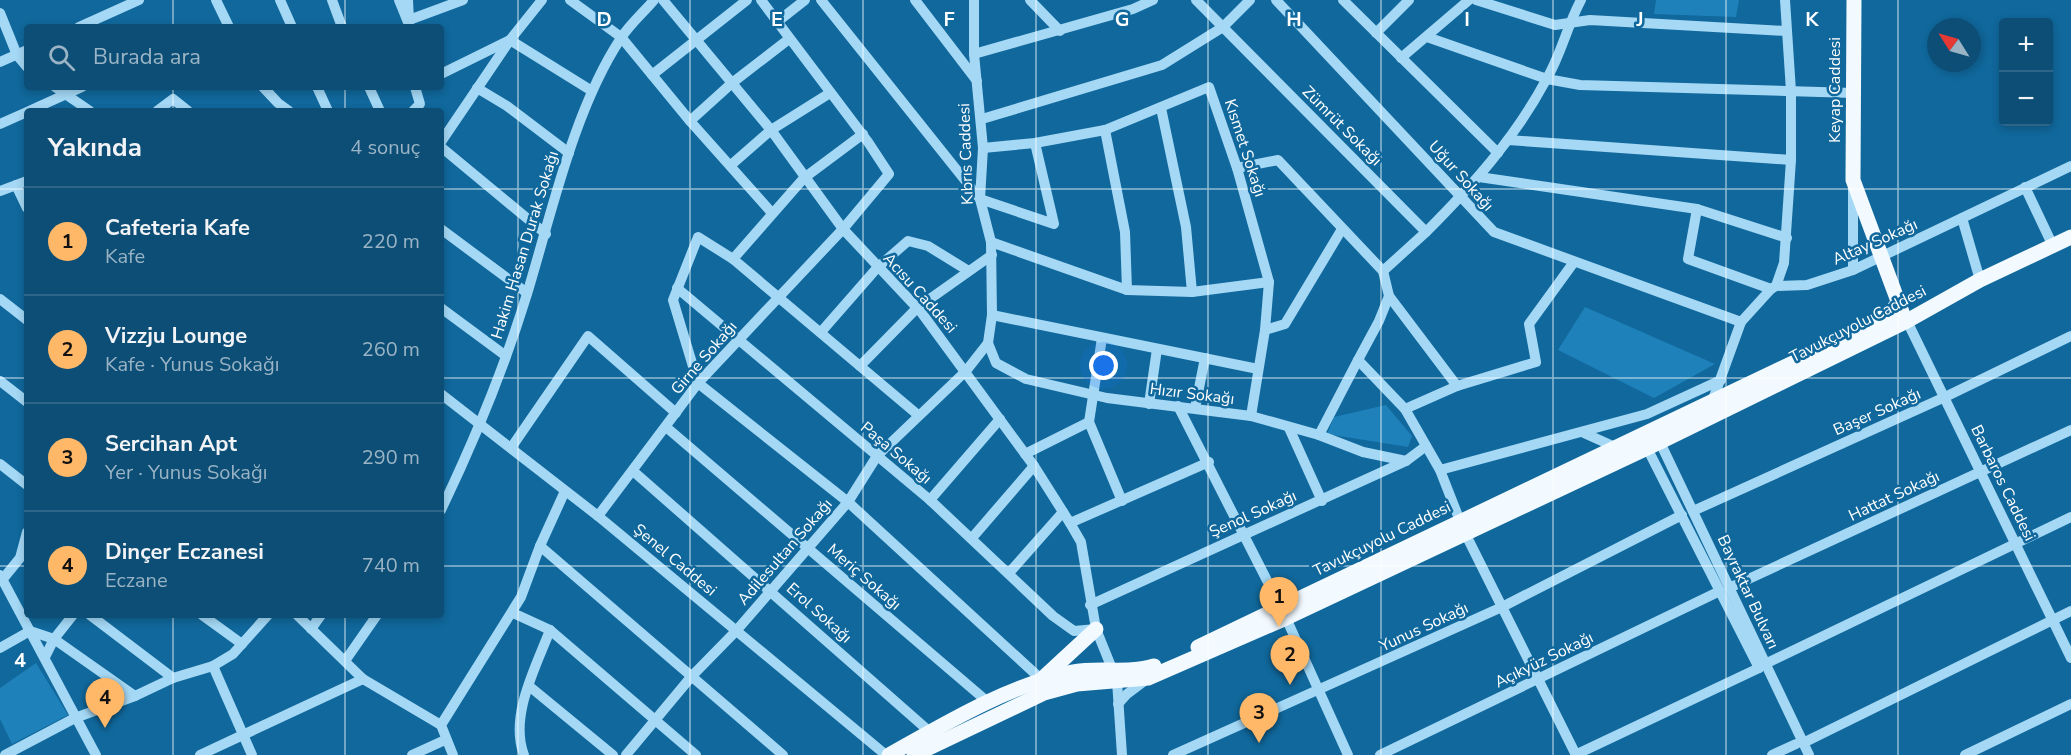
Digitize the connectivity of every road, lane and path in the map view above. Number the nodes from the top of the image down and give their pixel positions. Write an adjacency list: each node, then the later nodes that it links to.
1 (139, 0): 36 (street)
2 (216, 0): 37 (street)
3 (280, 0): 38 (street)
4 (332, 0): 39 (street)
5 (399, 0): 34 (street)
6 (408, 0): 34 (street)
7 (463, 0): 34 (street)
8 (542, 0): 47 (street)
9 (570, 0): 44 (street)
10 (654, 0): 44 (street, Hakim Hasan Durak Sokağı)
11 (663, 0): 48 (street, Acısu Caddesi)
12 (747, 0): 48 (street)
13 (761, 0): 33 (street)
14 (805, 0): 33 (street)
15 (821, 0): 104 (street)
16 (915, 0): 56 (street)
17 (974, 0): 50 (street, Kıbrıs Caddesi)
18 (1030, 0): 41 (street)
19 (1124, 0): 31 (street)
20 (1153, 0): 31 (street)
21 (1196, 0): 40 (street, Zümrüt Sokağı)
22 (1250, 0): 40 (street)
23 (1276, 0): 103 (street, Uğur Sokağı)
24 (1343, 0): 43 (street)
25 (1408, 0): 43 (street)
26 (1469, 0): 45 (street)
27 (1476, 0): 35 (street)
28 (1581, 0): 35 (street)
29 (1785, 0): 42 (street)
30 (1854, 0): 68 (main road, Keyap Caddesi)
31 (1133, 9): 41 (street)
32 (0, 13): 49 (street)
33 (777, 22): 46 (street)
34 (410, 23)
35 (1569, 23): 42 (street); 55 (street)
36 (86, 24)
37 (228, 24)
38 (291, 24)
39 (341, 24)
40 (1223, 27): 80 (street); 111 (street, Zümrüt Sokağı)
41 (1060, 31): 50 (street)
42 (1785, 31): 66 (street)
43 (1376, 33): 51 (street)
44 (621, 37): 54 (street); 65 (street, Hakim Hasan Durak Sokağı)
45 (1427, 37): 51 (street); 55 (street)
46 (789, 39): 57 (street); 67 (street)
47 (510, 40): 53 (street); 58 (street); 65 (street)
48 (697, 40): 54 (street); 57 (street, Acısu Caddesi)
49 (22, 53): 52 (street)
50 (974, 54): 56 (street, Kıbrıs Caddesi)
51 (1401, 58): 92 (street)
52 (0, 62)
53 (444, 73)
54 (652, 75): 81 (street)
55 (1547, 79): 66 (street); 87 (street)
56 (977, 81): 80 (street, Kıbrıs Caddesi)
57 (732, 83): 81 (street); 83 (street, Acısu Caddesi)
58 (477, 88): 86 (street); 91 (street)
59 (59, 90): 69 (street)
60 (76, 90): 69 (street)
61 (266, 90): 74 (street)
62 (318, 90): 75 (street)
63 (370, 90): 76 (street)
64 (416, 90): 77 (street)
65 (592, 91): 91 (street, Hakim Hasan Durak Sokağı)
66 (1791, 91): 68 (street); 93 (street)
67 (830, 93): 83 (street); 85 (street)
68 (1853, 93): 99 (main road, Keyap Caddesi)
69 (66, 95): 70 (street); 71 (street)
70 (37, 108)
71 (86, 108)
72 (161, 108): 73 (street)
73 (184, 108)
74 (284, 108)
75 (327, 108)
76 (379, 108)
77 (416, 108)
78 (1161, 108): 84 (street, Kısmet Sokağı); 96 (street, Kısmet Sokağı); 130 (street)
79 (24, 114): 82 (street)
80 (982, 119): 89 (street, Kıbrıs Caddesi)
81 (690, 122): 94 (street)
82 (0, 124)
83 (771, 130): 94 (street); 98 (street, Acısu Caddesi)
84 (1105, 130): 88 (street, Kısmet Sokağı); 129 (street)
85 (862, 134): 98 (street); 108 (street, Girne Sokağı)
86 (444, 138)
87 (1508, 140): 92 (street); 93 (street)
88 (1035, 143): 89 (street, Kısmet Sokağı); 104 (street)
89 (983, 148): 104 (street, Kıbrıs Caddesi)
90 (444, 149): 112 (street)
91 (569, 153): 112 (street, Hakim Hasan Durak Sokağı)
92 (1498, 153): 97 (street)
93 (1791, 160): 113 (street)
94 (731, 165): 106 (street)
95 (2071, 166): 101 (street, Altay Sokağı)
96 (1237, 168): 109 (street); 126 (street, Kısmet Sokağı)
97 (1479, 177): 103 (street); 105 (street)
98 (804, 178): 106 (street); 108 (street, Acısu Caddesi)
99 (1853, 180): 118 (main road, Keyap Caddesi); 123 (street, Keyap Caddesi)
100 (22, 183): 102 (street)
101 (2025, 187): 107 (street, Altay Sokağı); 116 (street)
102 (0, 191)
103 (1462, 196): 111 (street); 120 (street, Uğur Sokağı)
104 (980, 199): 115 (street, Kıbrıs Caddesi)
105 (1697, 209): 113 (street); 127 (street)
106 (772, 213): 119 (street)
107 (1962, 218): 118 (street, Altay Sokağı); 125 (street)
108 (843, 229): 121 (street, Acısu Caddesi); 133 (street, Girne Sokağı)
109 (1342, 229): 124 (street); 142 (street)
110 (444, 231): 131 (street)
111 (1426, 232): 124 (street)
112 (546, 234): 131 (street, Hakim Hasan Durak Sokağı)
113 (1787, 237): 127 (street)
114 (2071, 237): 116 (main road, Tavukçuyolu Caddesi)
115 (992, 242): 117 (street, Kıbrıs Caddesi); 129 (street)
116 (2053, 246): 125 (main road, Tavukçuyolu Caddesi)
117 (992, 255): 122 (street); 138 (street, Kıbrıs Caddesi)
118 (1880, 257): 123 (street, Altay Sokağı); 135 (main road, Keyap Caddesi)
119 (733, 259): 128 (street); 133 (street)
120 (1575, 262): 141 (street, Uğur Sokağı); 158 (street)
121 (877, 268): 122 (street); 136 (street, Acısu Caddesi); 143 (street)
122 (967, 270): 136 (street)
123 (1853, 270): 127 (street, Altay Sokağı)
124 (1383, 271): 132 (street)
125 (1980, 280): 140 (main road, Tavukçuyolu Caddesi)
126 (1269, 282): 130 (street); 142 (street, Kısmet Sokağı)
127 (1774, 287): 141 (street)
128 (677, 288): 146 (street, Paşa Sokağı); 157 (street)
129 (1127, 290): 130 (street)
130 (1192, 292)
131 (527, 293): 149 (street, Hakim Hasan Durak Sokağı)
132 (1389, 296): 151 (street); 158 (street)
133 (779, 298): 143 (street); 146 (street, Girne Sokağı)
134 (0, 300): 139 (street)
135 (1897, 304): 140 (main road, Keyap Caddesi); 163 (main road, Tavukçuyolu Caddesi)
136 (917, 308): 152 (street); 154 (street, Acısu Caddesi)
137 (444, 310): 149 (street)
138 (992, 315): 145 (street); 147 (street, Kıbrıs Caddesi)
139 (24, 318)
140 (1907, 321): 161 (street, Barbaros Caddesi); 179 (main road, Tavukçuyolu Caddesi)
141 (1741, 322): 155 (street)
142 (1265, 330): 153 (street, Kısmet Sokağı)
143 (821, 332): 152 (street)
144 (2071, 336): 161 (street, Başer Sokağı)
145 (1102, 338): 148 (street); 159 (street)
146 (739, 340): 157 (street, Girne Sokağı); 184 (street, Paşa Sokağı)
147 (988, 343): 154 (street); 159 (street, Hızır Sokağı)
148 (1157, 349): 150 (street); 164 (street)
149 (506, 356): 173 (street, Hakim Hasan Durak Sokağı)
150 (1205, 358): 153 (street); 166 (street)
151 (1358, 360): 167 (street); 178 (street)
152 (860, 366): 169 (street)
153 (1258, 369): 170 (street, Kısmet Sokağı)
154 (966, 371): 169 (street, Adilesultan Sokağı); 171 (street, Acısu Caddesi)
155 (1721, 380): 163 (street); 177 (street)
156 (0, 381): 162 (street)
157 (698, 383): 168 (street, Girne Sokağı); 197 (street)
158 (1457, 386): 167 (street)
159 (1094, 393): 164 (street, Hızır Sokağı); 172 (street)
160 (444, 396): 173 (street, Şenel Caddesi)
161 (1945, 397): 191 (street, Barbaros Caddesi); 200 (street, Başer Sokağı)
162 (24, 400)
163 (1712, 402): 179 (main road, Tavukçuyolu Caddesi)
164 (1149, 404): 165 (street, Hızır Sokağı)
165 (1178, 406): 166 (street, Hızır Sokağı); 186 (street)
166 (1195, 408): 170 (street, Hızır Sokağı)
167 (1405, 409): 180 (street)
168 (676, 413): 174 (street, Girne Sokağı); 182 (street)
169 (918, 415): 184 (street, Adilesultan Sokağı)
170 (1251, 416): 175 (street, Hızır Sokağı)
171 (1000, 419): 183 (street, Acısu Caddesi); 194 (street)
172 (1089, 422): 183 (street); 195 (street)
173 (481, 426): 182 (street, Şenel Caddesi); 198 (street, Hakim Hasan Durak Sokağı)
174 (666, 427): 190 (street, Girne Sokağı); 209 (street, Meriç Sokağı)
175 (1289, 428): 178 (street, Hızır Sokağı); 196 (street)
176 (2071, 430): 191 (street, Hattat Sokağı)
177 (1584, 433): 181 (street); 189 (street)
178 (1319, 435): 185 (street, Hızır Sokağı)
179 (1650, 438): 181 (main road, Tavukçuyolu Caddesi); 200 (street, Bayraktar Bulvarı); 204 (main road, Tavukçuyolu Caddesi)
180 (1426, 446): 185 (street, Şenol Sokağı); 189 (street)
181 (1615, 447): 204 (main road, Tavukçuyolu Caddesi)
182 (511, 448): 193 (street, Şenel Caddesi)
183 (1025, 454): 188 (street, Acısu Caddesi)
184 (877, 456): 194 (street, Paşa Sokağı); 197 (street, Adilesultan Sokağı)
185 (1406, 460): 196 (street, Şenol Sokağı)
186 (1209, 462): 195 (street); 205 (street)
187 (0, 464): 192 (street)
188 (1034, 466): 199 (street, Acısu Caddesi); 206 (street)
189 (1440, 470): 204 (street)
190 (633, 471): 201 (street, Girne Sokağı); 214 (street, Erol Sokağı)
191 (1980, 473): 207 (street, Barbaros Caddesi); 213 (street, Hattat Sokağı)
192 (24, 483)
193 (565, 490): 201 (street, Şenel Caddesi); 208 (street)
194 (930, 500): 206 (street, Paşa Sokağı)
195 (1122, 501): 203 (street)
196 (1322, 501): 205 (street, Şenol Sokağı)
197 (848, 502): 209 (street, Adilesultan Sokağı); 247 (street)
198 (444, 504)
199 (1063, 512): 203 (street, Acısu Caddesi); 211 (street)
200 (1687, 513): 213 (street, Bayraktar Bulvarı); 216 (street, Yunus Sokağı)
201 (598, 516): 232 (street, Şenel Caddesi)
202 (2071, 517): 207 (street)
203 (1070, 523): 215 (street, Acısu Caddesi)
204 (1462, 527): 216 (street); 219 (main road, Tavukçuyolu Caddesi)
205 (1245, 533): 215 (street, Şenol Sokağı); 219 (street)
206 (972, 538): 211 (street, Paşa Sokağı)
207 (2017, 543): 227 (street, Barbaros Caddesi); 240 (street)
208 (540, 546): 218 (street); 242 (street)
209 (808, 549): 214 (street, Adilesultan Sokağı); 251 (street, Meriç Sokağı)
210 (23, 561): 212 (street)
211 (1009, 573): 229 (street, Paşa Sokağı)
212 (1, 578): 231 (street)
213 (1725, 589): 240 (street, Bayraktar Bulvarı); 245 (street, Açıkyüz Sokağı)
214 (770, 590): 232 (street, Adilesultan Sokağı); 257 (street, Erol Sokağı)
215 (1090, 605): 229 (street, Acısu Caddesi)
216 (1502, 607): 245 (street); 249 (street, Yunus Sokağı)
217 (2071, 611): 227 (street)
218 (513, 613): 230 (street); 256 (street)
219 (1283, 613): 241 (main road, Tavukçuyolu Caddesi); 244 (main road); 249 (street)
220 (71, 618): 233 (street)
221 (94, 618): 243 (street)
222 (206, 618): 234 (street)
223 (265, 618): 234 (street)
224 (300, 618): 228 (street)
225 (319, 618): 228 (street)
226 (375, 618): 238 (street)
227 (2053, 620): 237 (street, Barbaros Caddesi); 260 (street)
228 (311, 629): 238 (street)
229 (1096, 629): 241 (street, Acısu Caddesi); 247 (main road)
230 (550, 630): 248 (street); 255 (street)
231 (30, 631): 233 (street); 235 (street); 236 (street)
232 (736, 631): 242 (street, Adilesultan Sokağı); 272 (street, Şenel Caddesi)
233 (54, 639): 236 (street); 250 (street)
234 (242, 644): 239 (street)
235 (0, 648)
236 (45, 657): 254 (street)
237 (2071, 658)
238 (345, 661): 246 (street)
239 (213, 666): 243 (street); 258 (street)
240 (1762, 666): 260 (street, Bayraktar Bulvarı); 278 (street)
241 (1115, 675): 244 (main road); 247 (main road, Tavukçuyolu Caddesi); 252 (street); 273 (main road)
242 (691, 677): 255 (street, Adilesultan Sokağı); 271 (street)
243 (173, 678): 250 (street)
244 (1148, 678): 252 (street)
245 (1539, 678): 277 (street, Açıkyüz Sokağı); 278 (street)
246 (363, 679): 256 (street); 258 (street)
247 (1042, 680): 251 (main road, Tavukçuyolu Caddesi)
248 (529, 686): 267 (street); 268 (street)
249 (1319, 692): 275 (street, Yunus Sokağı); 276 (street)
250 (135, 696): 254 (street)
251 (988, 703): 257 (main road, Tavukçuyolu Caddesi)
252 (1118, 704): 274 (street)
253 (2071, 704): 282 (street)
254 (75, 718): 261 (street); 262 (street)
255 (655, 720): 269 (street, Adilesultan Sokağı); 270 (street)
256 (441, 725): 259 (street)
257 (930, 732): 272 (main road, Tavukçuyolu Caddesi)
258 (245, 735): 263 (street); 264 (street)
259 (445, 741): 265 (street); 266 (street)
260 (1799, 743): 279 (street); 280 (street, Bayraktar Bulvarı); 281 (street, Bayraktar Bulvarı)
261 (5, 755)
262 (96, 755)
263 (200, 755)
264 (252, 755)
265 (412, 755)
266 (453, 755)
267 (524, 755)
268 (613, 755)
269 (626, 755)
270 (696, 755)
271 (783, 755)
272 (887, 755)
273 (914, 755)
274 (1122, 755)
275 (1173, 755)
276 (1348, 755)
277 (1380, 755)
278 (1576, 755)
279 (1772, 755)
280 (1801, 755)
281 (1809, 755)
282 (1965, 755)

